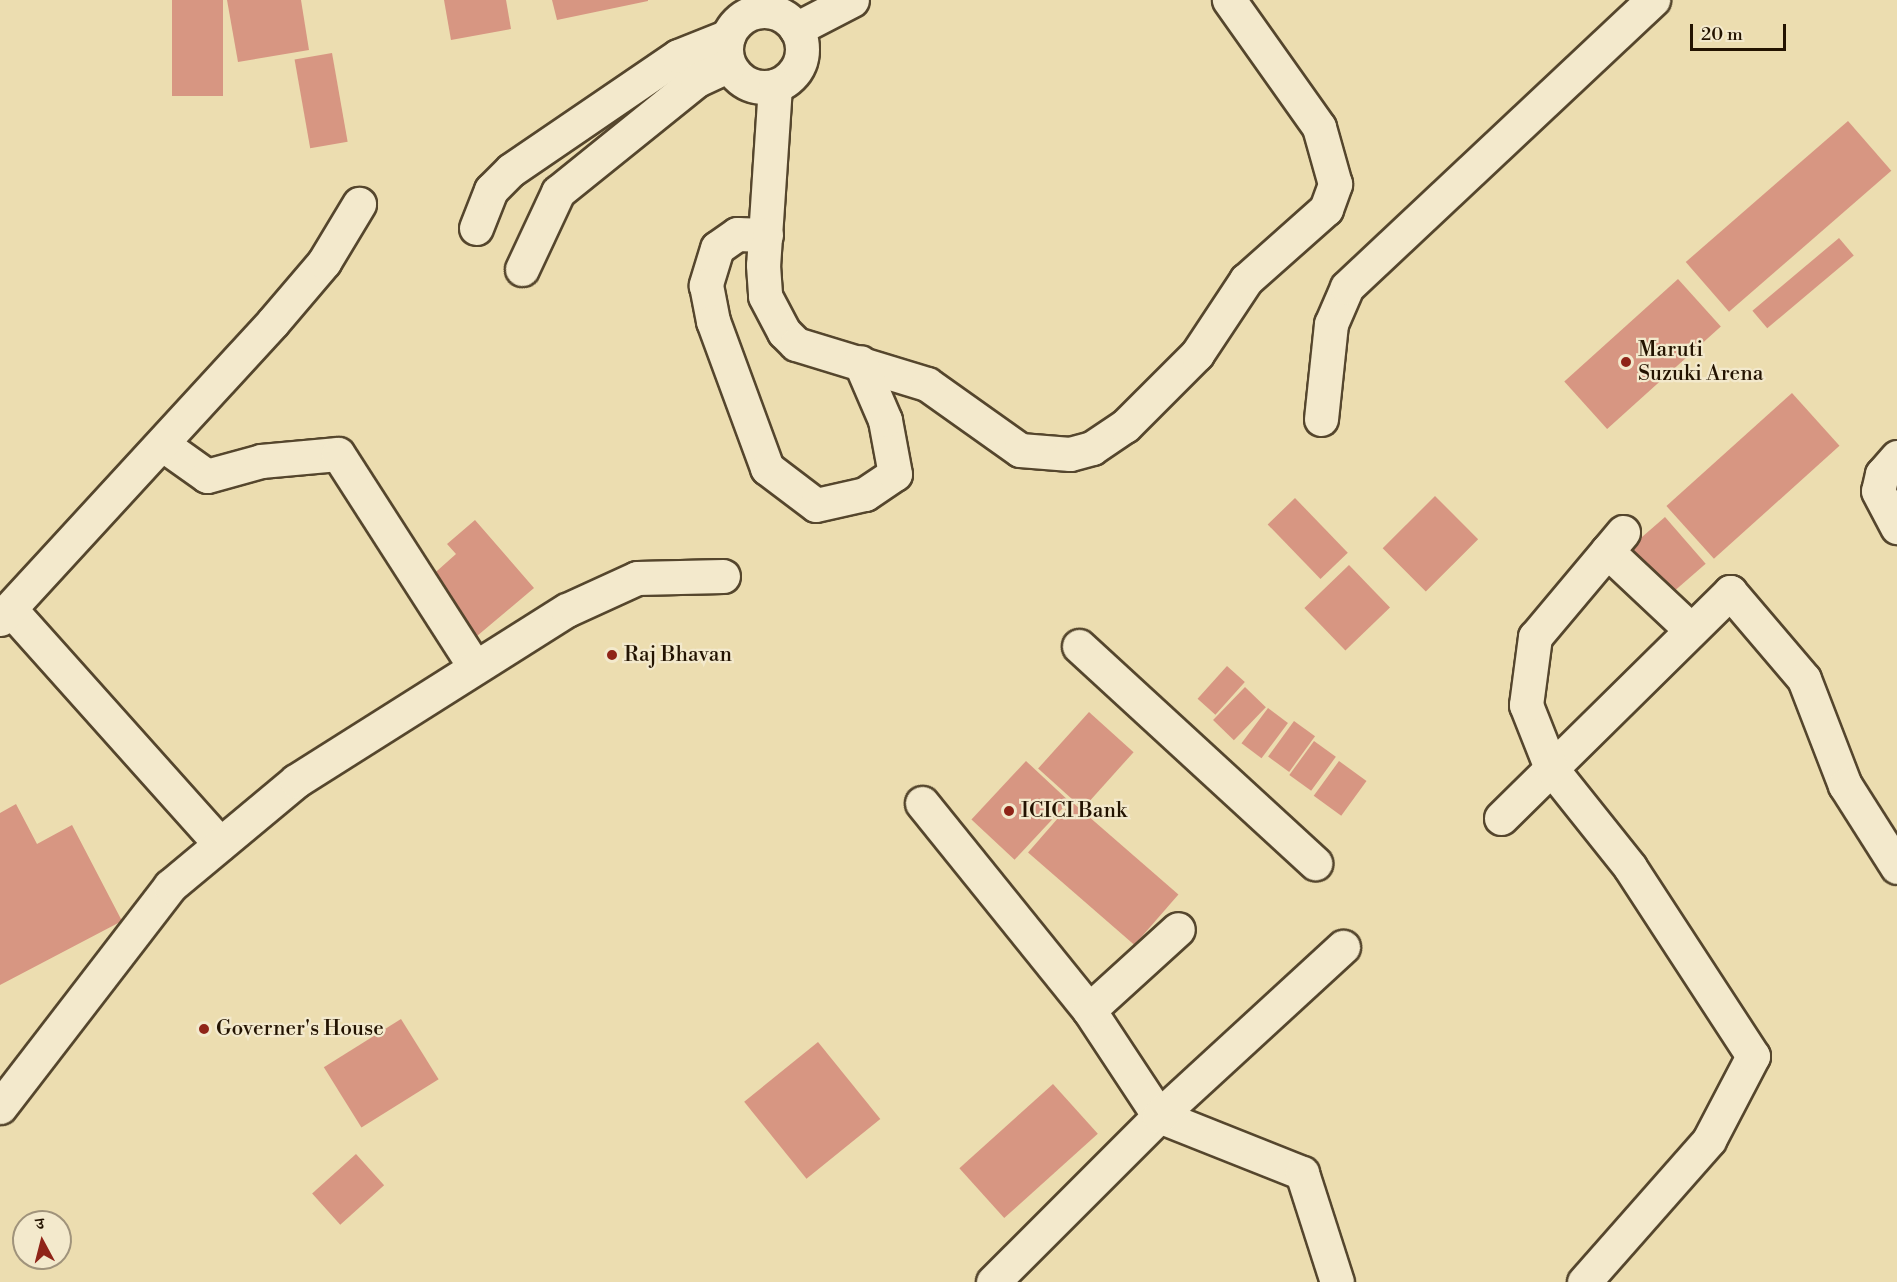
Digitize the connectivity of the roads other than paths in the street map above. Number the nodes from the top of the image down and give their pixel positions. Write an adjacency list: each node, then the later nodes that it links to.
1 (852, 0): 5 (street)
2 (1229, 0): 14 (street)
3 (1653, 0): 15 (street)
4 (752, 6): 5 (street); 6 (street)
5 (796, 29): 7 (street)
6 (729, 51): 7 (street); 8 (street); 9 (street)
7 (775, 86): 12 (street)
8 (522, 162): 9 (street); 11 (street)
9 (558, 192): 13 (street)
10 (359, 204): 16 (street)
11 (476, 228)
12 (766, 235): 14 (street); 14 (street)
13 (522, 269)
14 (860, 362)
15 (1322, 419)
16 (162, 444): 20 (street); 23 (street)
17 (1897, 458): 18 (street)
18 (1897, 527)
19 (723, 576): 23 (street)
20 (5, 614): 27 (street)
21 (1691, 630): 24 (street); 24 (street); 29 (street)
22 (1079, 646): 28 (street)
23 (474, 666): 27 (street)
24 (1551, 768): 26 (street); 37 (street)
25 (922, 803): 32 (street)
26 (1501, 818)
27 (220, 844): 33 (street)
28 (1315, 863)
29 (1897, 867)
30 (1178, 929): 32 (street)
31 (1343, 947): 34 (street)
32 (1089, 1010): 34 (street)
33 (0, 1107)
34 (1160, 1116): 35 (street); 36 (street)
35 (993, 1282)
36 (1337, 1282)
37 (1584, 1282)

